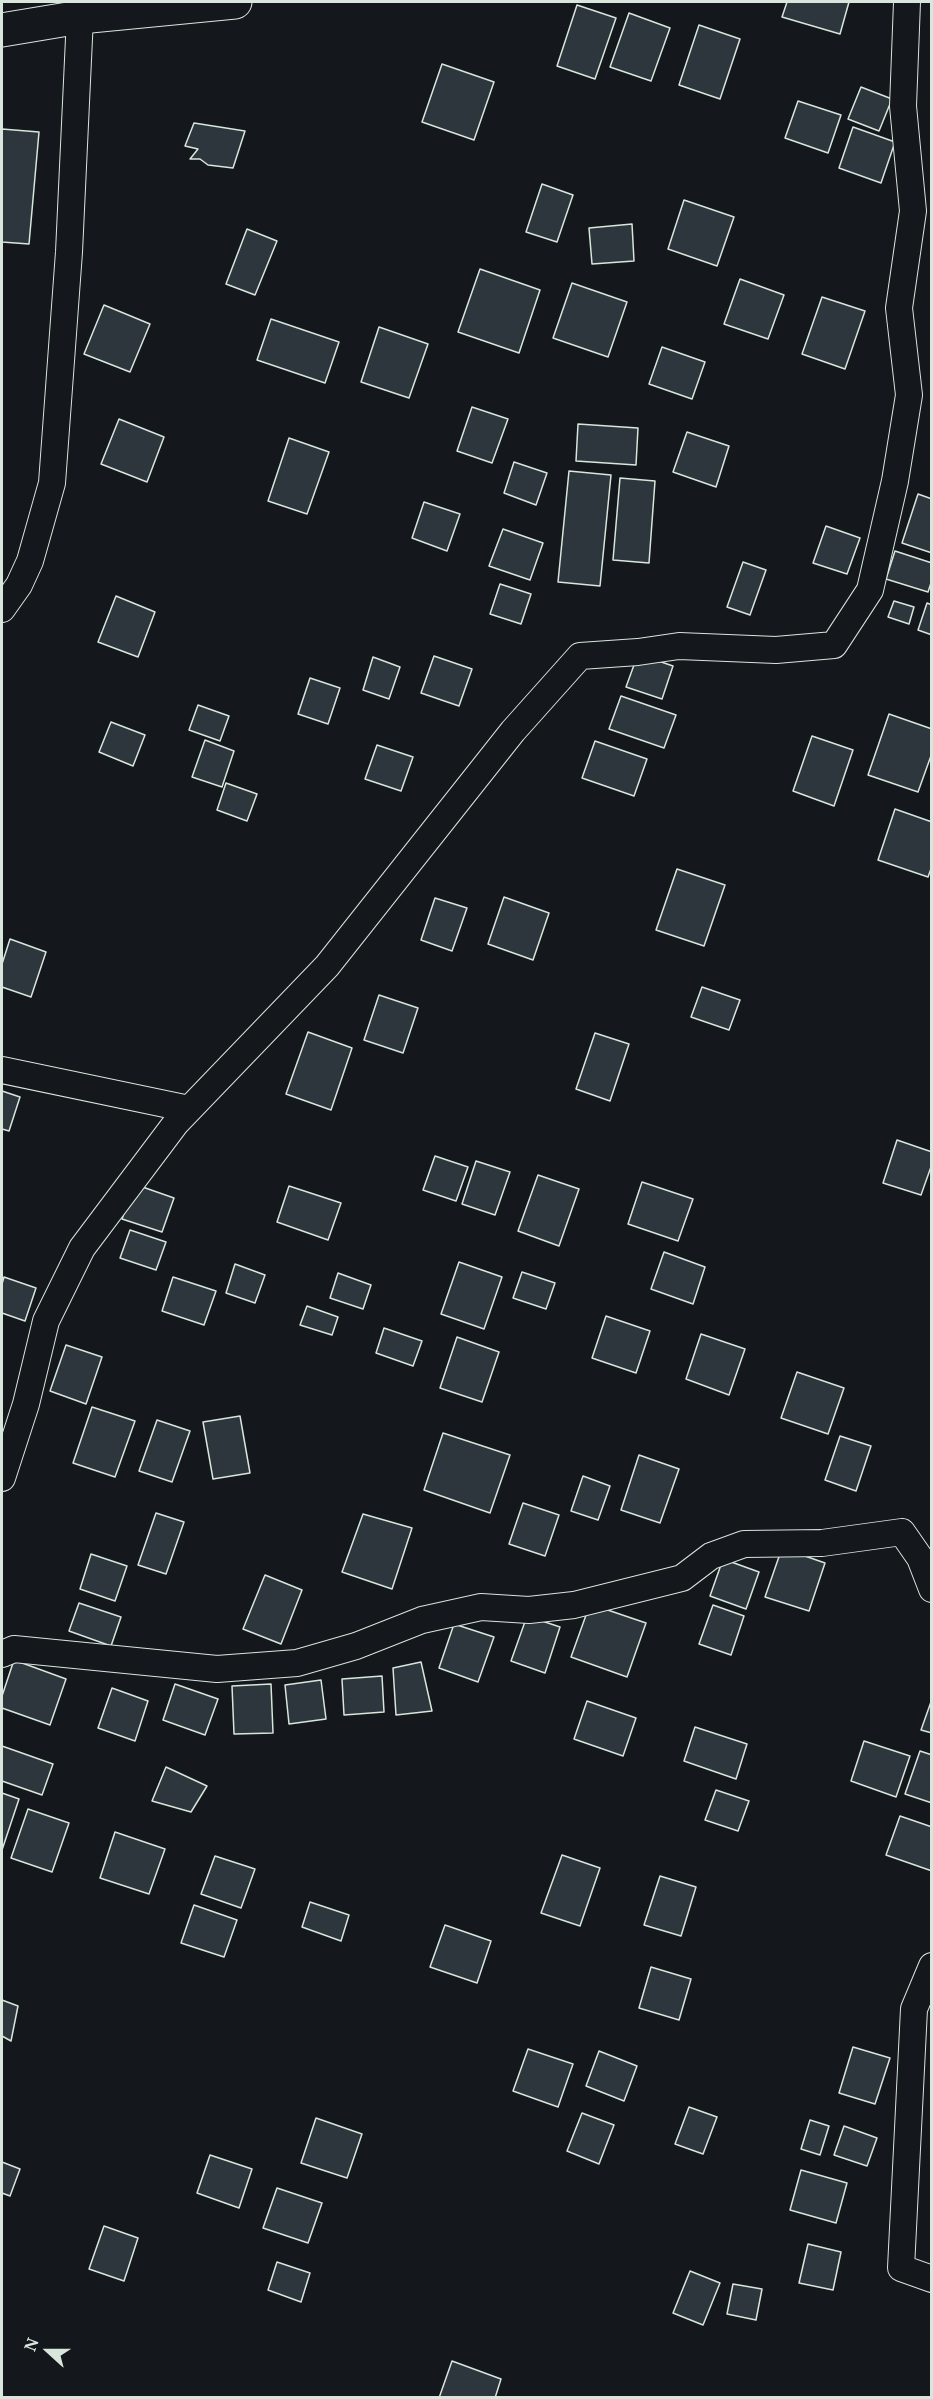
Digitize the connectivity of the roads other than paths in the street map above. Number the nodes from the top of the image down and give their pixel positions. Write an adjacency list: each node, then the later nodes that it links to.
1 (235, 2): 3 (main road)
2 (907, 2): 7 (street)
3 (80, 17): 4 (main road); 5 (street)
4 (2, 30)
5 (2, 609)
6 (2, 1070): 7 (street)
7 (189, 1109): 8 (street)
8 (2, 1478)
9 (932, 1589): 10 (street)
10 (2, 1654)
11 (932, 1966): 12 (street)
12 (932, 2279)

